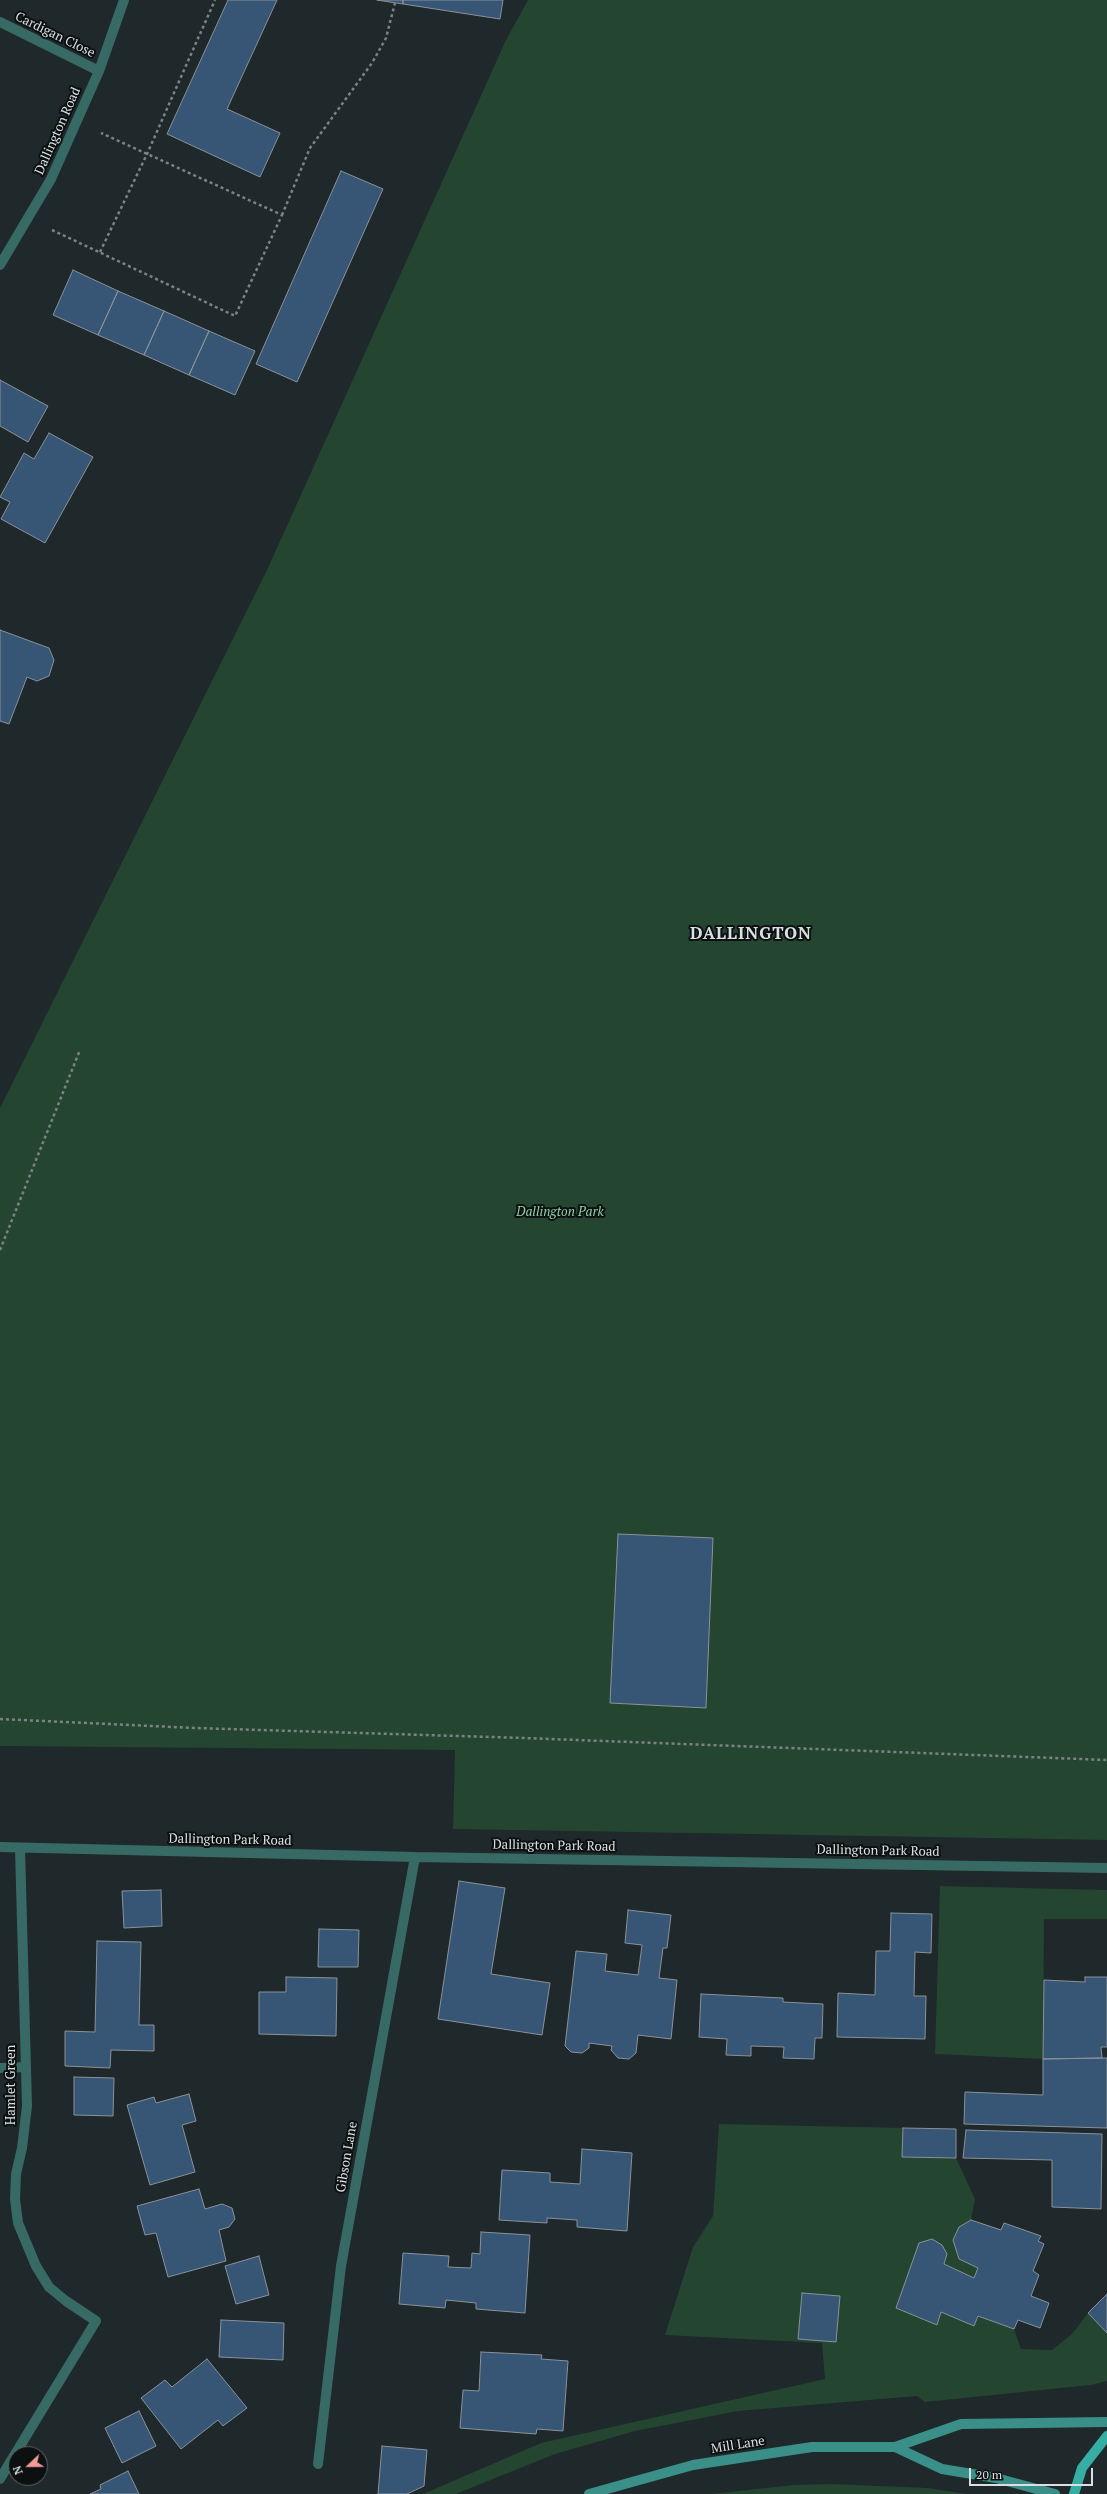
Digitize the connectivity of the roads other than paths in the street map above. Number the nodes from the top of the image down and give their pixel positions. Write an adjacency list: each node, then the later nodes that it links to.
1 (124, 0): 3 (street, Dallington Road)
2 (0, 22): 3 (street, Cardigan Close)
3 (99, 71): 4 (street, Dallington Road)
4 (0, 265)
5 (0, 1847): 6 (street, Dallington Park Road)
6 (20, 1848): 7 (street, Dallington Park Road); 9 (street, Hamlet Green)
7 (415, 1857): 8 (street, Dallington Park Road); 14 (street, Gibson Lane)
8 (1107, 1868)
9 (25, 2067): 10 (street); 15 (street, Hamlet Green)
10 (0, 2068)
11 (1107, 2422): 13 (street)
12 (1107, 2436): 18 (main road)
13 (895, 2447): 16 (street, Mill Lane); 17 (street)
14 (318, 2464)
15 (0, 2479)
16 (590, 2494)
17 (1055, 2494)
18 (1074, 2494)

